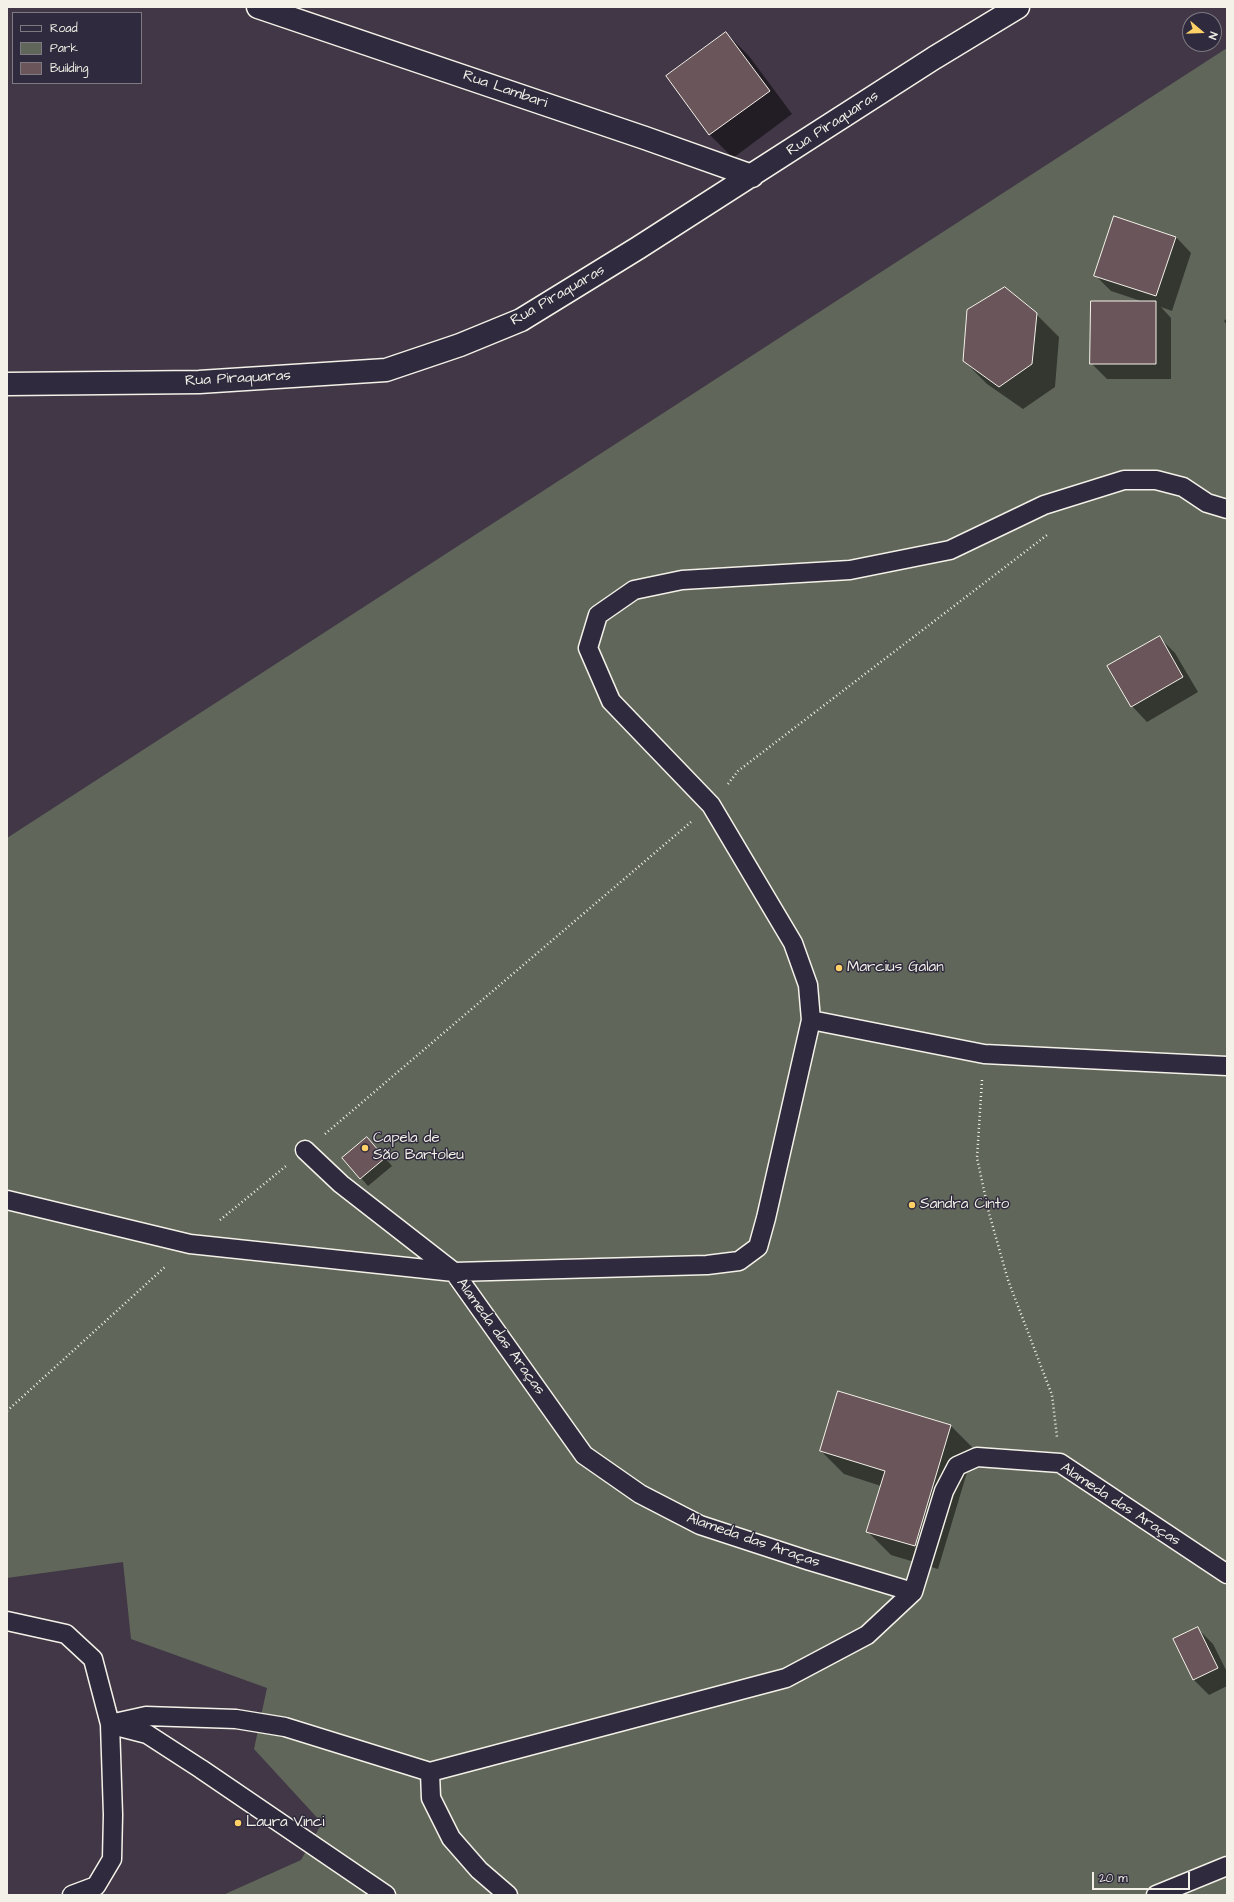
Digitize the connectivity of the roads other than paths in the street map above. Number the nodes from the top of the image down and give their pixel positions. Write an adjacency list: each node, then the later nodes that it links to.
1 (258, 7): 3 (street, Rua Lambari)
2 (1018, 7): 3 (street, Rua Piraquaras)
3 (752, 176): 4 (street, Rua Piraquaras)
4 (7, 384)
5 (1227, 509): 6 (lane)
6 (811, 1020): 7 (lane); 10 (lane)
7 (1227, 1066)
8 (306, 1150): 10 (lane, Alameda das Araças)
9 (7, 1200): 10 (lane)
10 (454, 1272): 12 (lane, Alameda das Araças)
11 (1227, 1574): 12 (lane, Alameda das Araças)
12 (913, 1592): 15 (lane)
13 (7, 1621): 14 (lane)
14 (110, 1724): 15 (lane); 17 (lane); 18 (lane)
15 (430, 1772): 19 (lane)
16 (1227, 1866): 20 (lane)
17 (72, 1895)
18 (386, 1895)
19 (508, 1895)
20 (1156, 1895)

